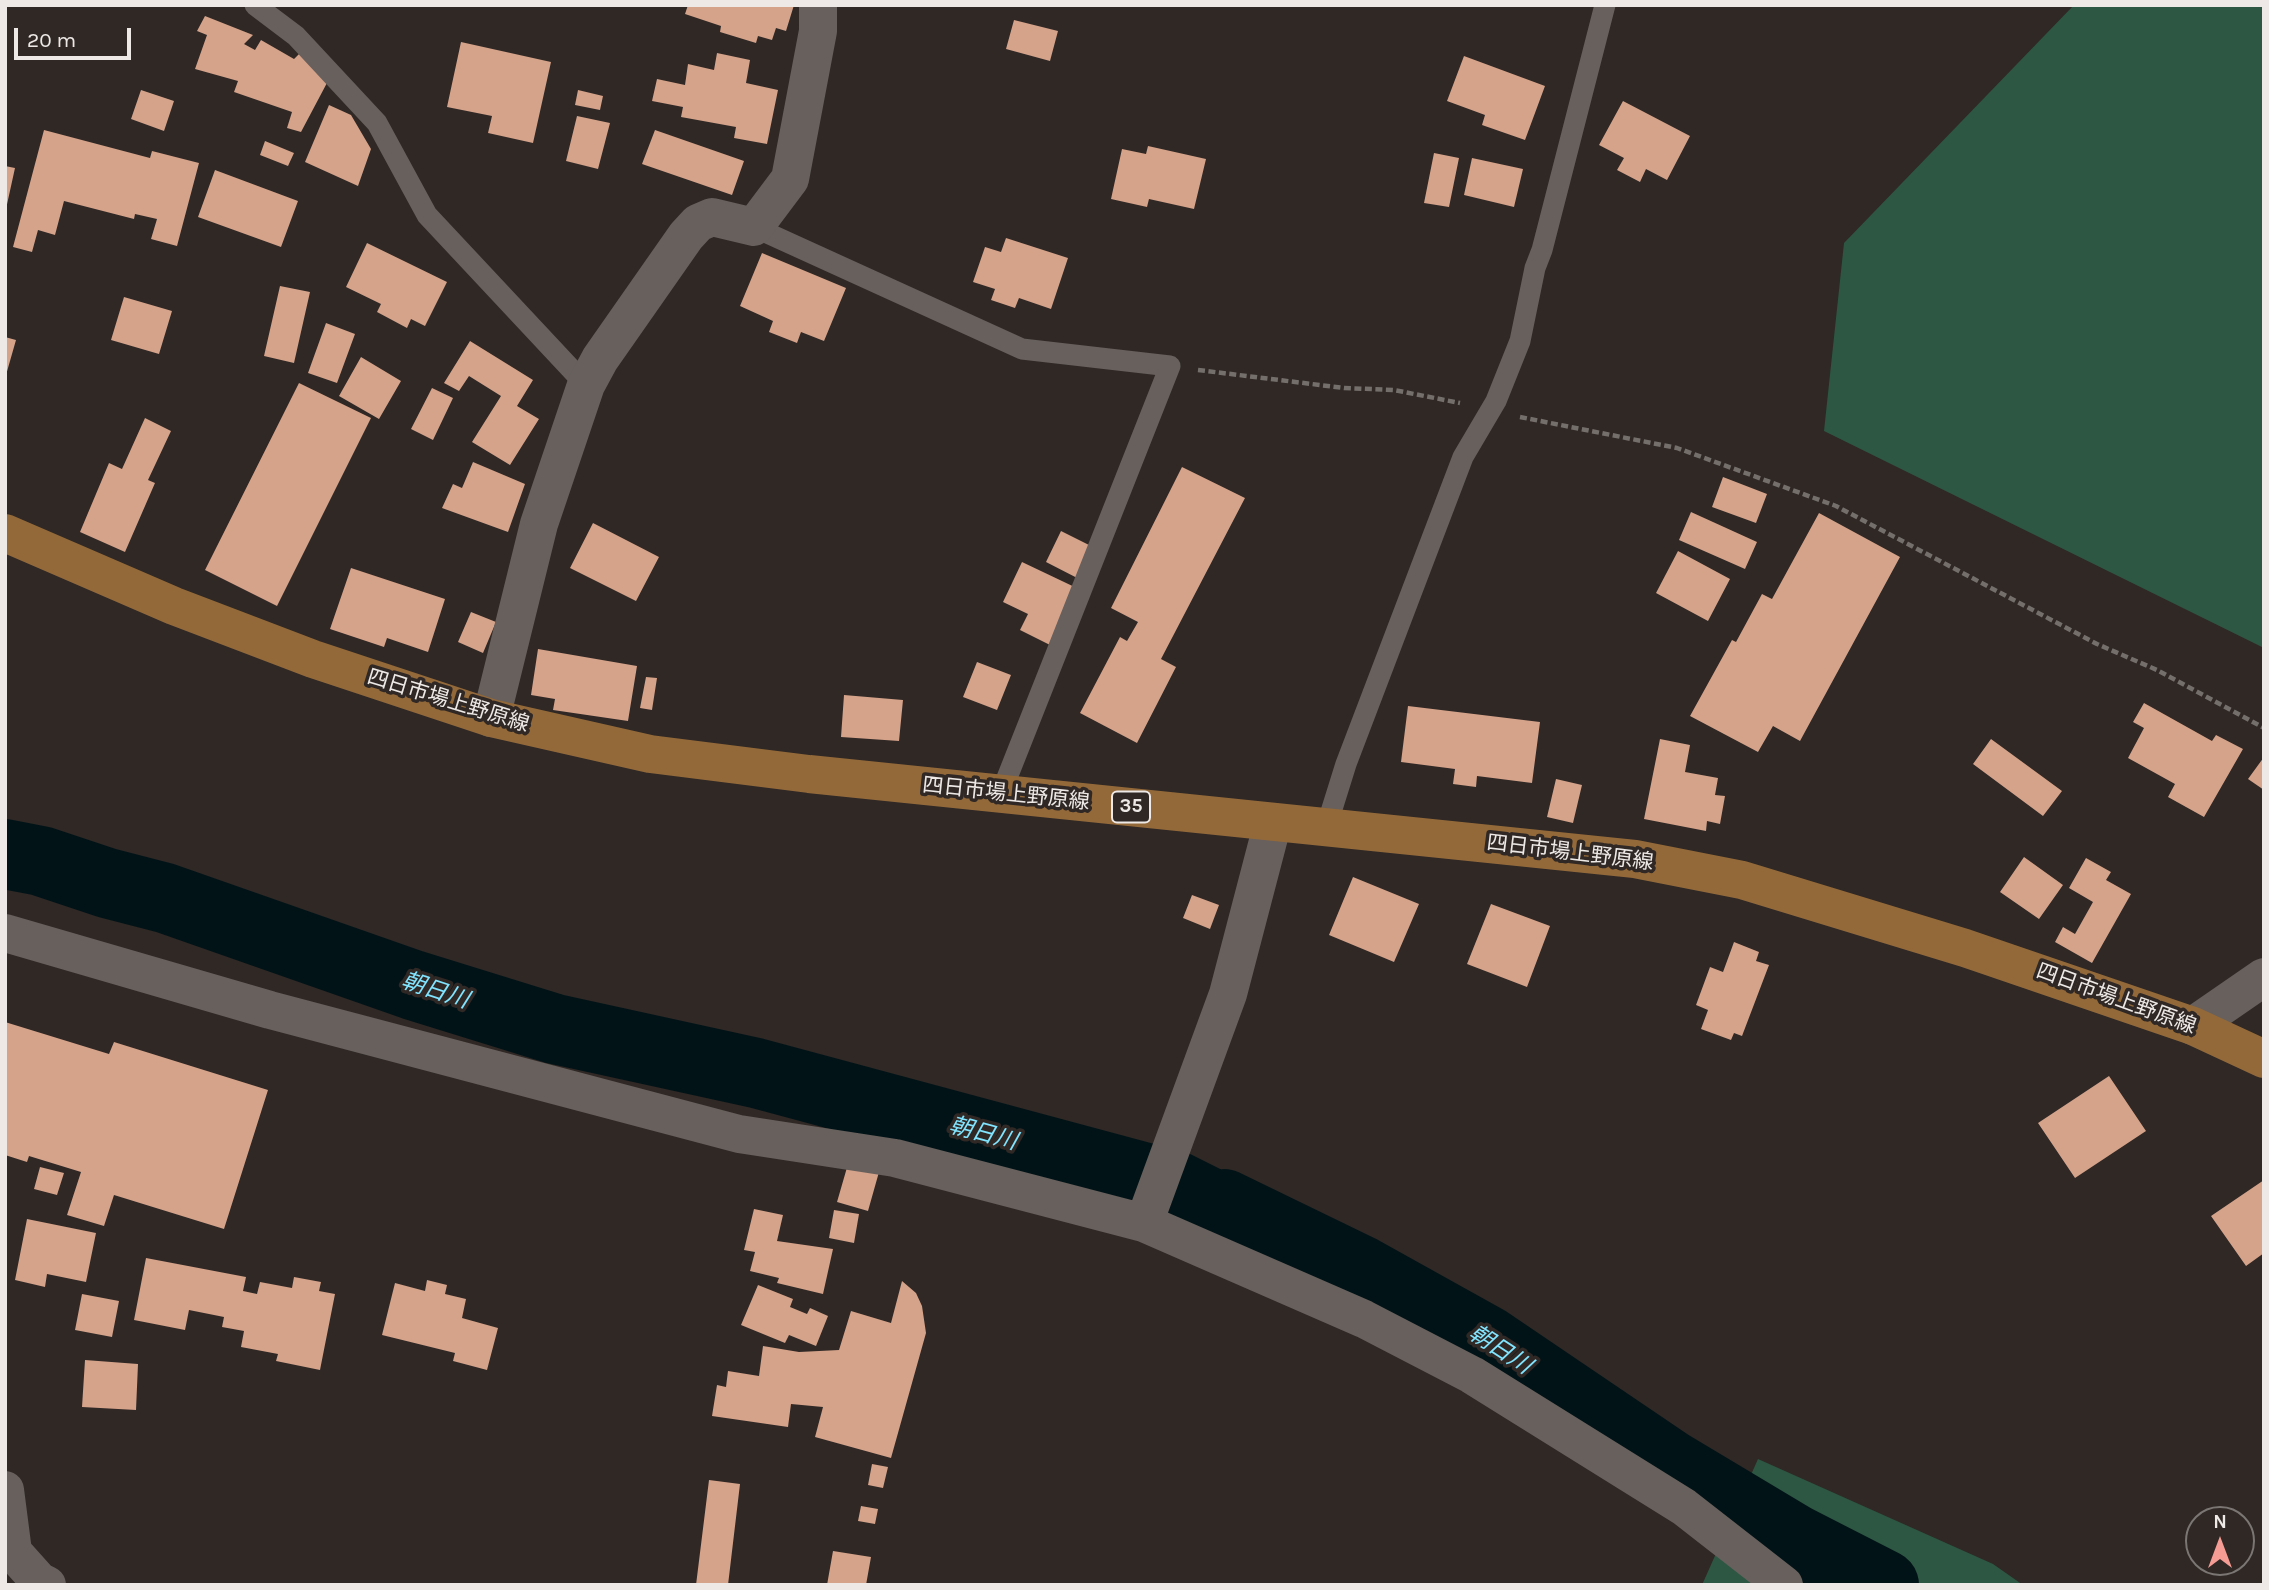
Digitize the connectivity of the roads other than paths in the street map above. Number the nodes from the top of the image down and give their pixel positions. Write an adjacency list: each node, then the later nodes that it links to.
1 (255, 5): 5 (lane)
2 (818, 5): 4 (street)
3 (1605, 5): 10 (lane)
4 (754, 226): 5 (street); 8 (lane)
5 (586, 385): 7 (street)
6 (5, 533): 7 (main road, 四日市場上野原線 / 35)
7 (491, 718): 8 (main road, 四日市場上野原線 / 35)
8 (1001, 793): 9 (main road, 四日市場上野原線 / 35)
9 (1273, 822): 10 (main road, 四日市場上野原線 / 35); 15 (street)
10 (1326, 828): 13 (main road, 四日市場上野原線 / 35)
11 (5, 933): 15 (street)
12 (2264, 977): 13 (street)
13 (2193, 1026): 14 (main road, 四日市場上野原線 / 35)
14 (2264, 1059)
15 (1144, 1223): 18 (street)
16 (5, 1490): 17 (street)
17 (47, 1585)
18 (1784, 1585)

